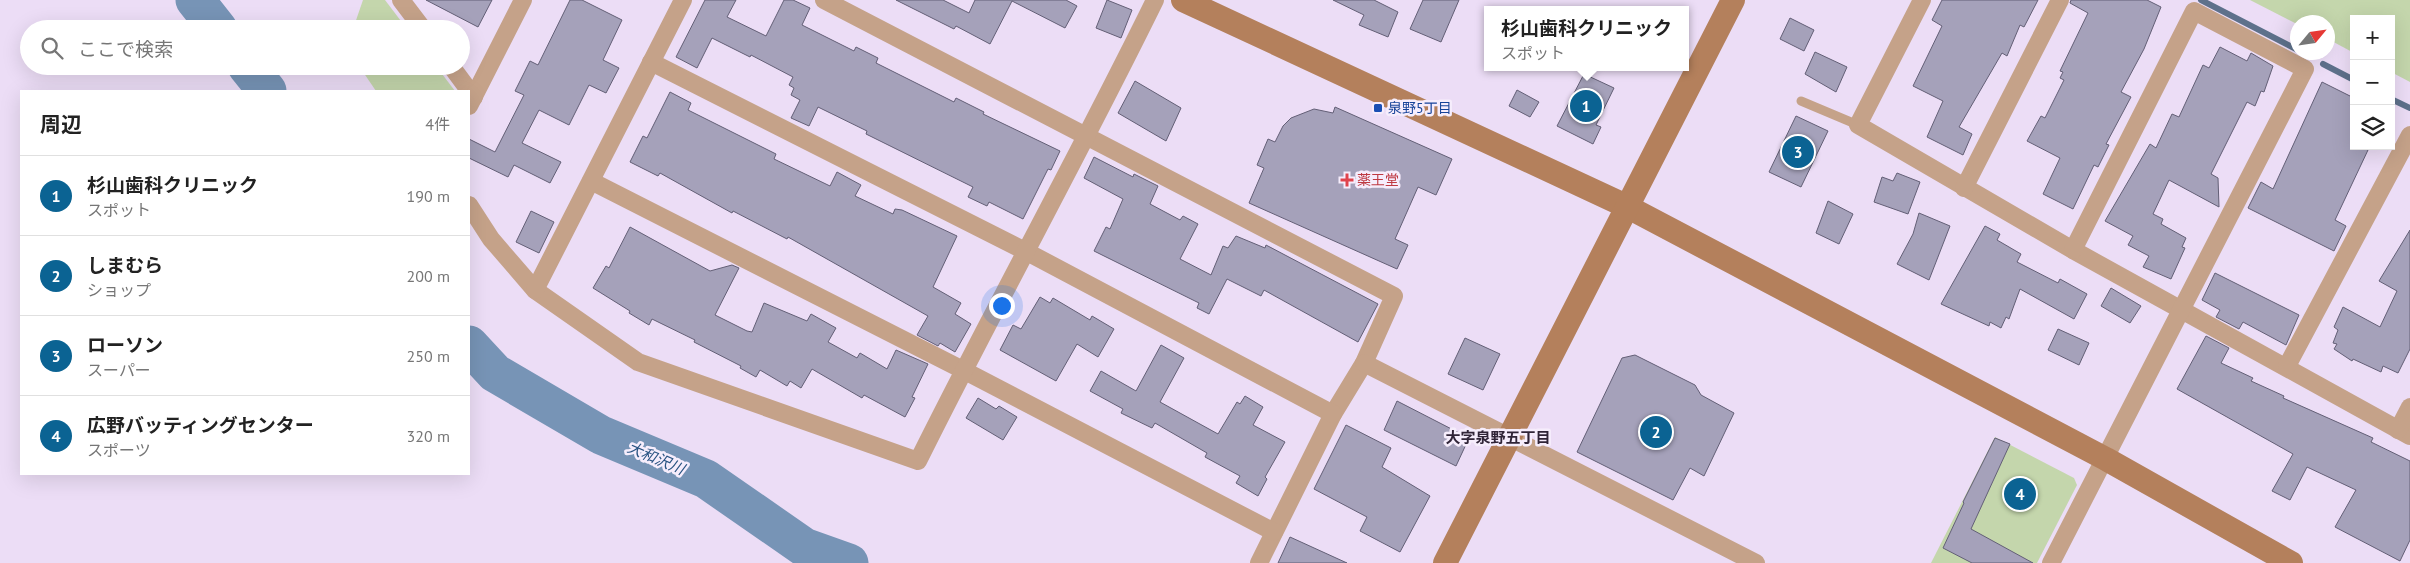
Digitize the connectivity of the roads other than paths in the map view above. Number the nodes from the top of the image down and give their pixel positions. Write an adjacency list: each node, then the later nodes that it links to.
1 (401, 0): 10 (street)
2 (523, 0): 14 (street)
3 (683, 0): 11 (street)
4 (824, 0): 18 (street)
5 (1155, 0): 18 (street)
6 (1183, 0): 22 (street)
7 (1733, 0): 22 (street)
8 (1922, 0): 16 (street)
9 (2060, 0): 20 (street)
10 (416, 20)
11 (651, 62): 19 (street); 24 (street)
12 (456, 75): 13 (street)
13 (465, 90)
14 (471, 101)
15 (1801, 101): 16 (lane)
16 (1858, 125): 20 (street)
17 (2410, 135): 28 (street)
18 (1087, 137): 24 (street); 27 (street)
19 (591, 181): 25 (street); 29 (street)
20 (1964, 188): 23 (street)
21 (470, 206): 25 (street)
22 (1626, 206): 33 (street); 34 (street)
23 (2073, 250): 26 (street); 26 (street)
24 (1027, 252): 29 (street); 31 (street)
25 (535, 290): 29 (street)
26 (2182, 310): 28 (street); 34 (street)
27 (1364, 362): 31 (street); 33 (street)
28 (2286, 366): 32 (street)
29 (963, 370): 35 (street)
30 (2410, 407): 32 (street)
31 (1332, 414): 35 (street)
32 (2404, 433)
33 (1511, 436): 37 (street); 38 (street)
34 (2106, 459): 39 (street); 40 (street)
35 (1274, 532): 36 (street)
36 (1259, 563)
37 (1446, 563)
38 (1756, 563)
39 (2051, 563)
40 (2290, 563)

